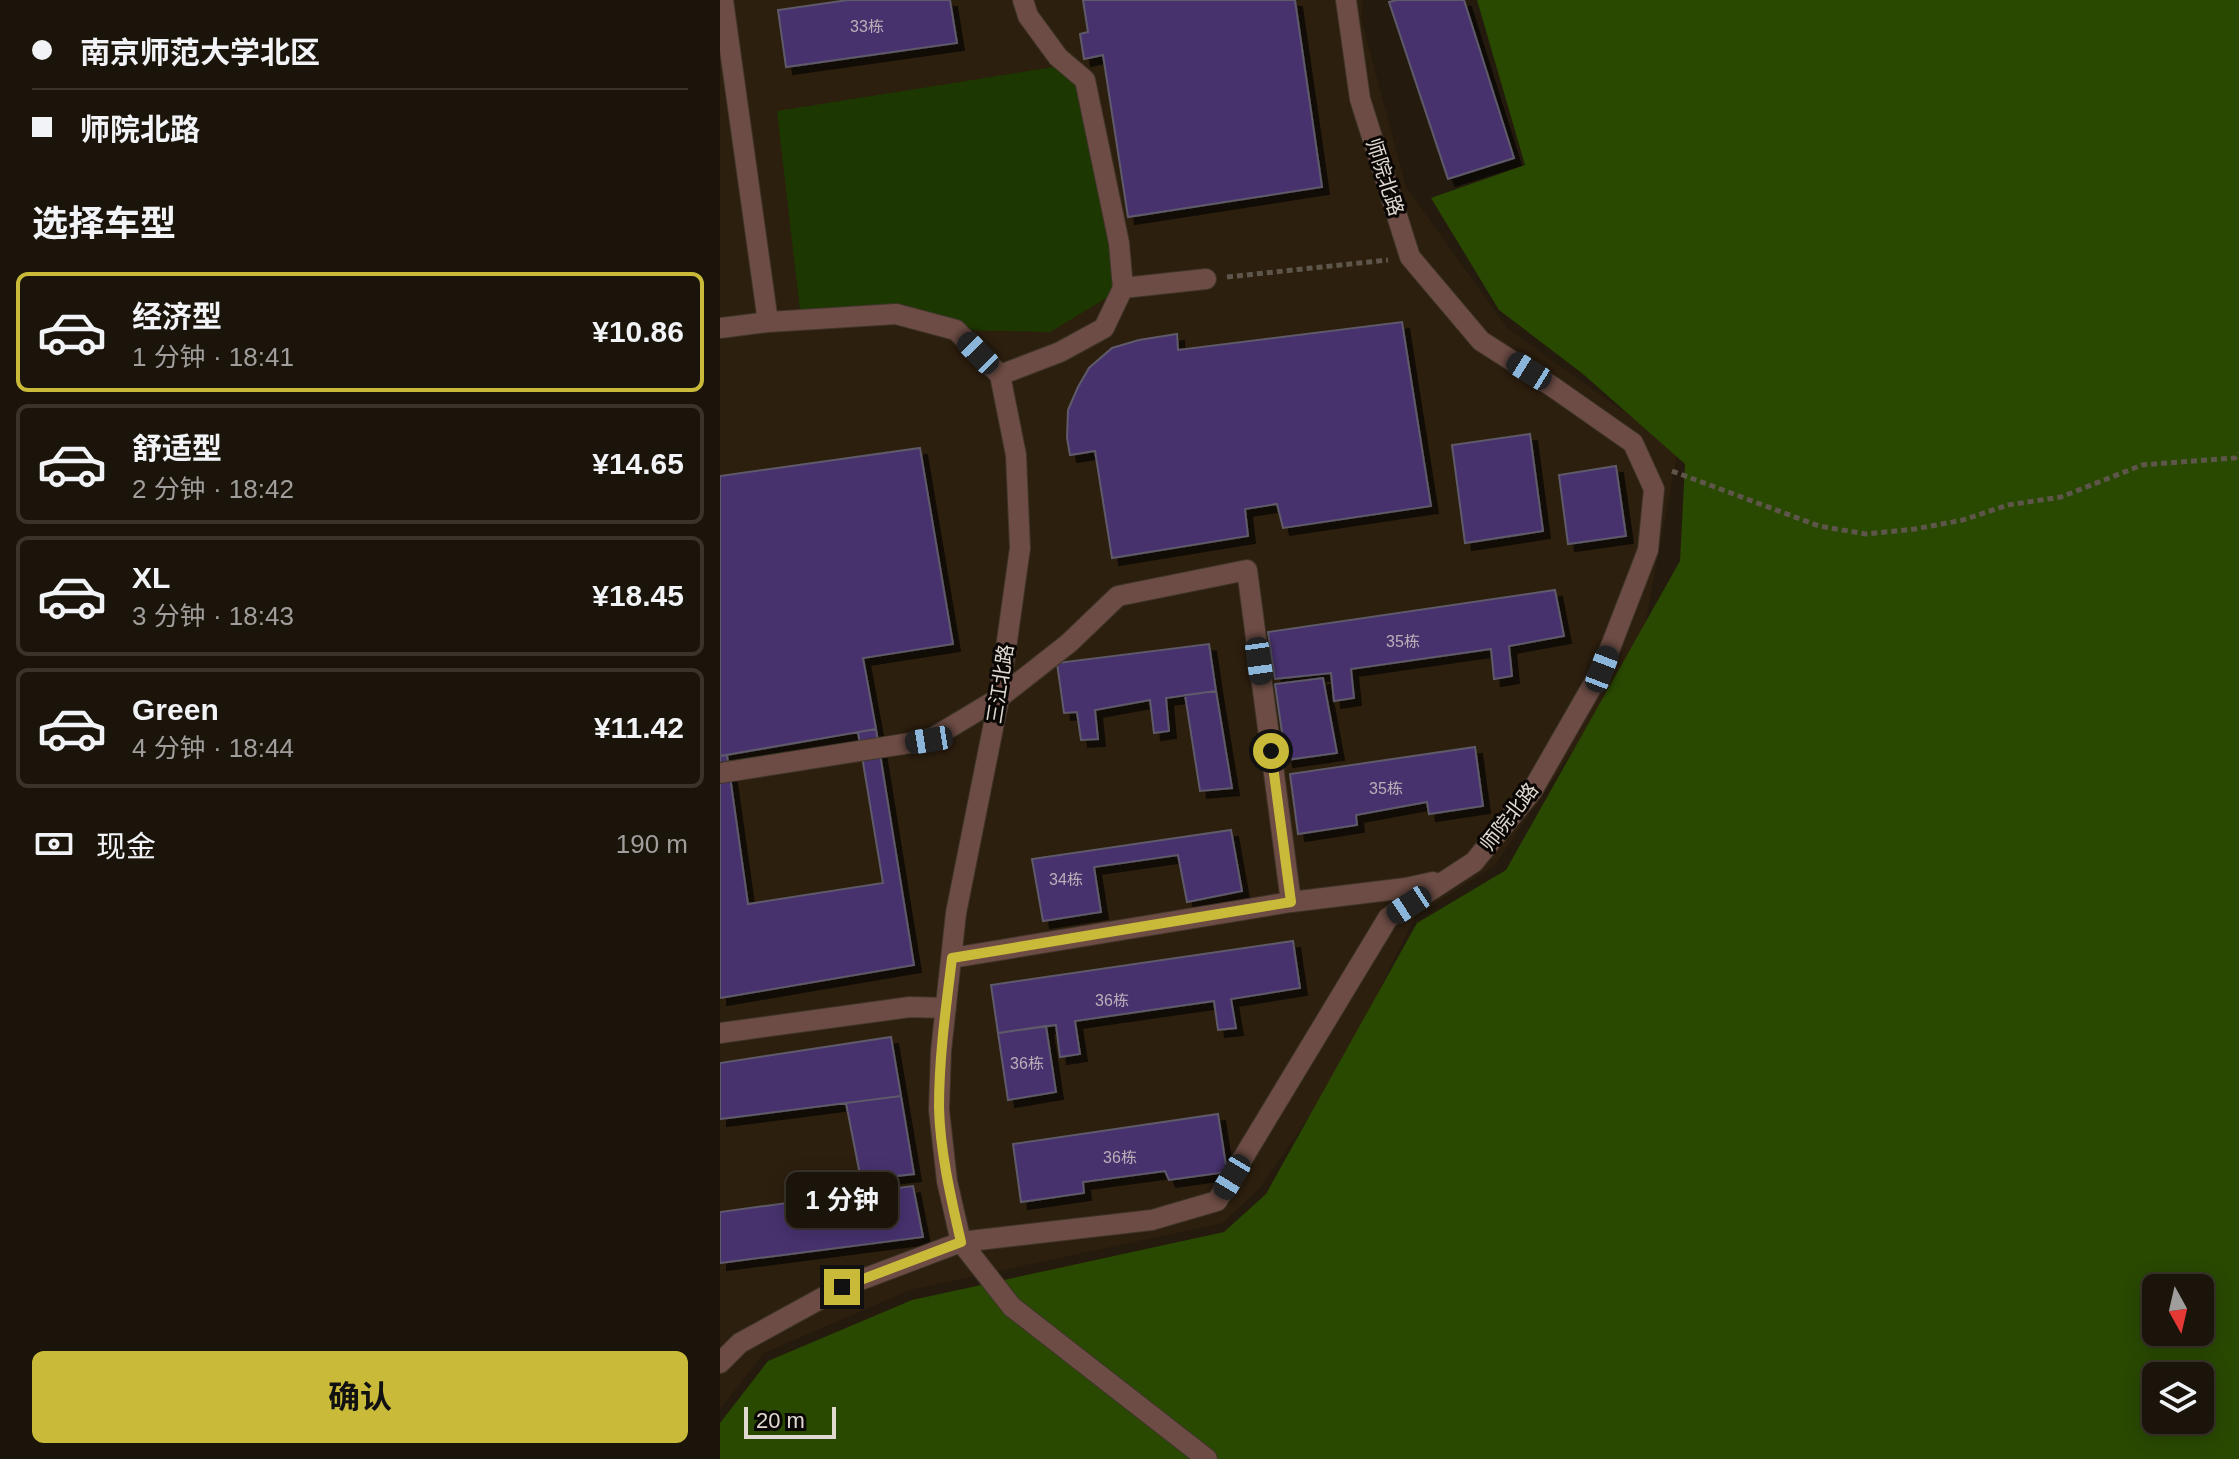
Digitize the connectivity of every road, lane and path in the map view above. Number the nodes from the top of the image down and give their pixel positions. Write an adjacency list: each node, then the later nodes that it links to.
1 (723, 0): 7 (street)
2 (1023, 0): 6 (street)
3 (1346, 0): 4 (street, 师院北路)
4 (1410, 257): 5 (path); 11 (street, 师院北路)
5 (1206, 279): 6 (street)
6 (1123, 288): 9 (street)
7 (768, 322): 8 (street); 9 (street)
8 (720, 328)
9 (1000, 375): 12 (street, 三江北路)
10 (2239, 453): 11 (path)
11 (1641, 460): 14 (street, 师院北路)
12 (999, 698): 13 (street); 15 (street); 16 (street, 三江北路)
13 (720, 773)
14 (1449, 878): 15 (street); 19 (street, 师院北路)
15 (1291, 902): 16 (street)
16 (952, 958): 17 (street, 三江北路)
17 (946, 1008): 18 (street); 19 (street, 三江北路)
18 (720, 1033)
19 (961, 1242): 20 (street, 师院北路); 21 (street)
20 (720, 1363)
21 (1207, 1459)

